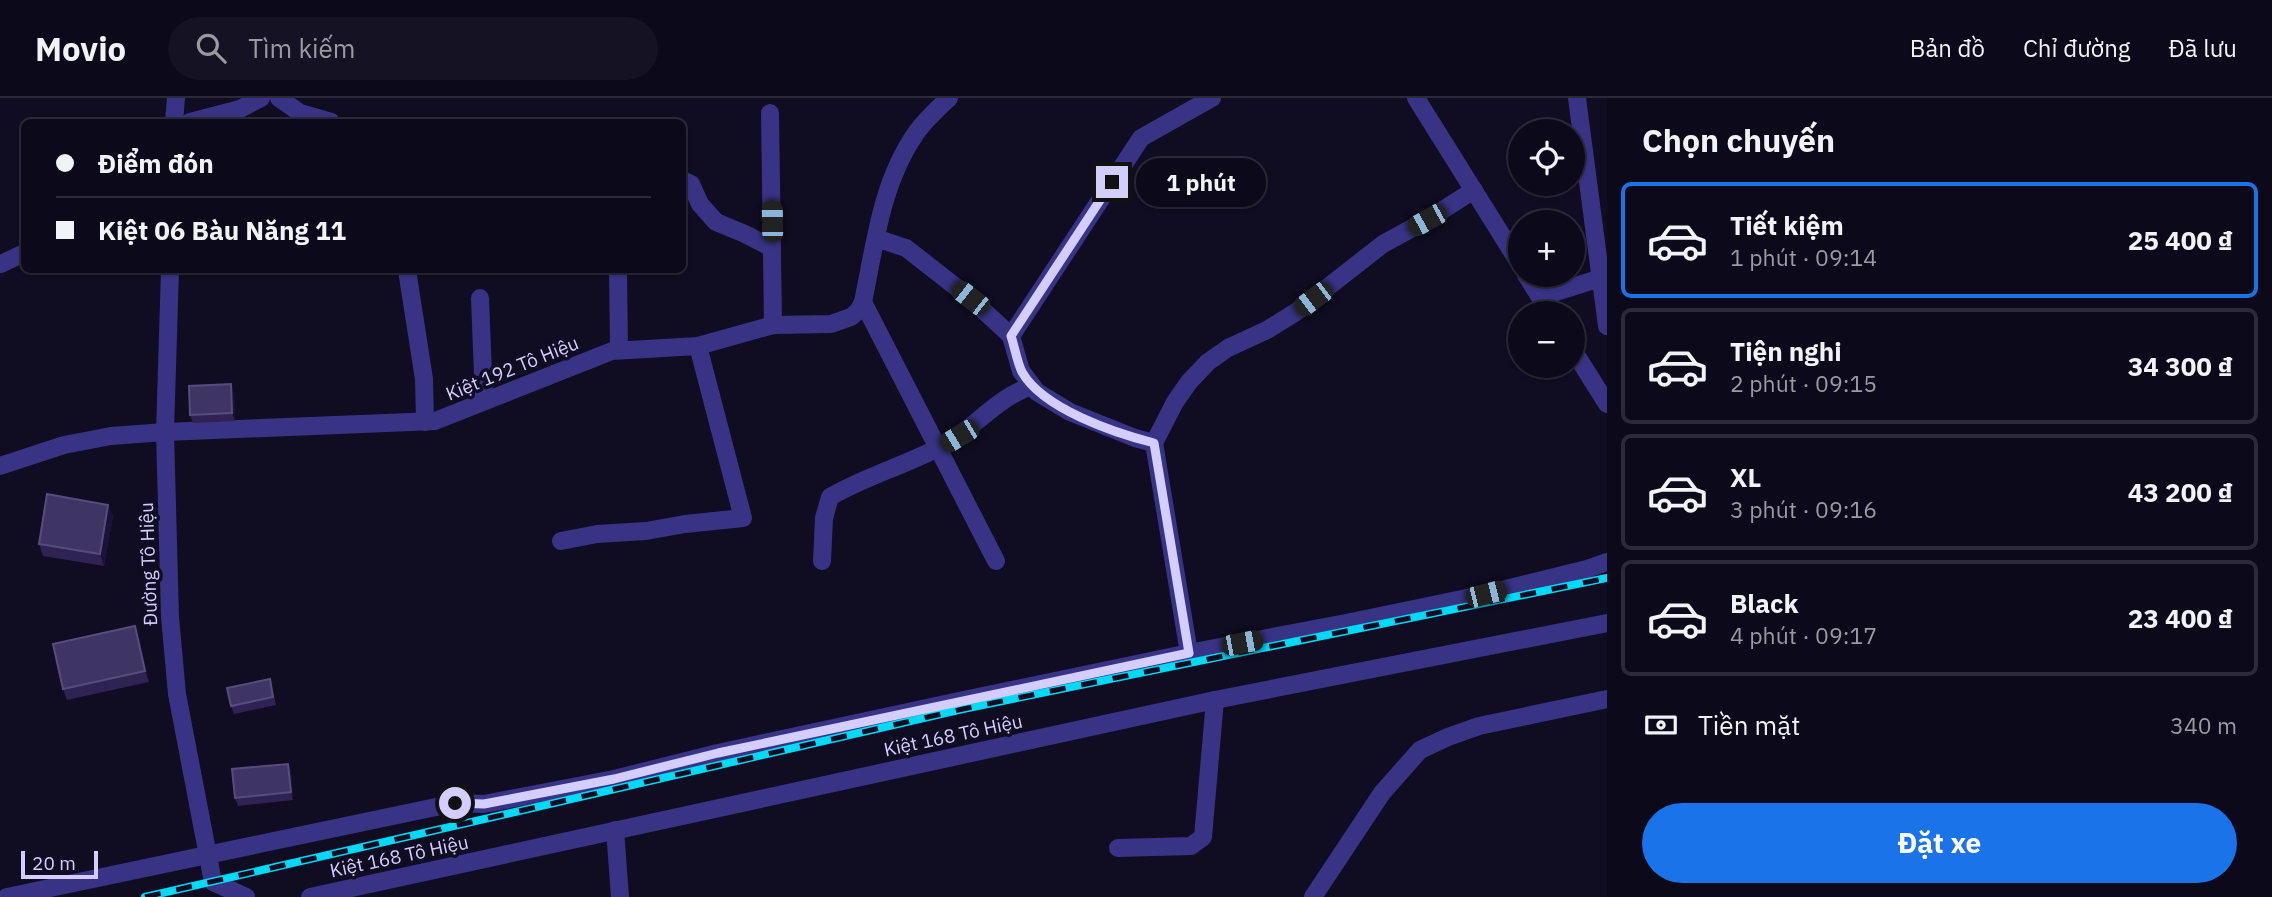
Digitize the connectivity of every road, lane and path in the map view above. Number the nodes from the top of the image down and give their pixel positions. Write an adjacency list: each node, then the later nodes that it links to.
1 (176, 98): 9 (street)
2 (261, 98): 10 (street)
3 (279, 98): 11 (street)
4 (949, 98): 14 (street)
5 (1212, 98): 30 (street)
6 (1416, 98): 13 (street)
7 (1577, 98): 22 (street)
8 (770, 114): 16 (street)
9 (174, 119)
10 (202, 119)
11 (319, 119)
12 (686, 182): 16 (street)
13 (1474, 190): 15 (street); 39 (street)
14 (876, 238): 27 (street); 30 (street)
15 (1508, 245)
16 (772, 248): 28 (street)
17 (21, 254): 18 (street)
18 (1, 264)
19 (170, 273): 38 (street, Đường Tô Hiệu)
20 (408, 273): 37 (street)
21 (618, 273): 32 (street)
22 (1601, 278): 24 (street); 29 (street)
23 (1534, 287): 24 (street)
24 (1541, 297): 26 (street)
25 (480, 298): 35 (street)
26 (1543, 301)
27 (863, 302): 28 (street, Kiệt 192 Tô Hiệu); 40 (street)
28 (774, 324): 31 (street, Kiệt 192 Tô Hiệu)
29 (1607, 326)
30 (1011, 336): 34 (street)
31 (698, 346): 32 (street, Kiệt 192 Tô Hiệu); 42 (street)
32 (619, 349): 35 (street, Kiệt 192 Tô Hiệu)
33 (1585, 369): 36 (street)
34 (1032, 386): 39 (street); 40 (street)
35 (484, 401): 37 (street, Kiệt 192 Tô Hiệu)
36 (1607, 404)
37 (425, 422): 38 (street, Kiệt 192 Tô Hiệu)
38 (165, 432): 41 (street, Kiệt 192 Tô Hiệu); 52 (street, Đường Tô Hiệu)
39 (1154, 443): 47 (street)
40 (938, 448): 43 (street); 44 (street)
41 (0, 467)
42 (561, 541)
43 (822, 561)
44 (996, 561)
45 (1607, 562): 47 (street)
46 (1607, 623): 49 (street, Kiệt 168 Tô Hiệu)
47 (1189, 653): 52 (street)
48 (1607, 699): 57 (street)
49 (1215, 700): 50 (street, Kiệt 168 Tô Hiệu); 51 (street)
50 (615, 830): 55 (street, Kiệt 168 Tô Hiệu); 56 (street)
51 (1118, 848)
52 (207, 855): 53 (street); 54 (street, Đường Tô Hiệu)
53 (7, 897)
54 (246, 897)
55 (310, 897)
56 (620, 897)
57 (1313, 897)

